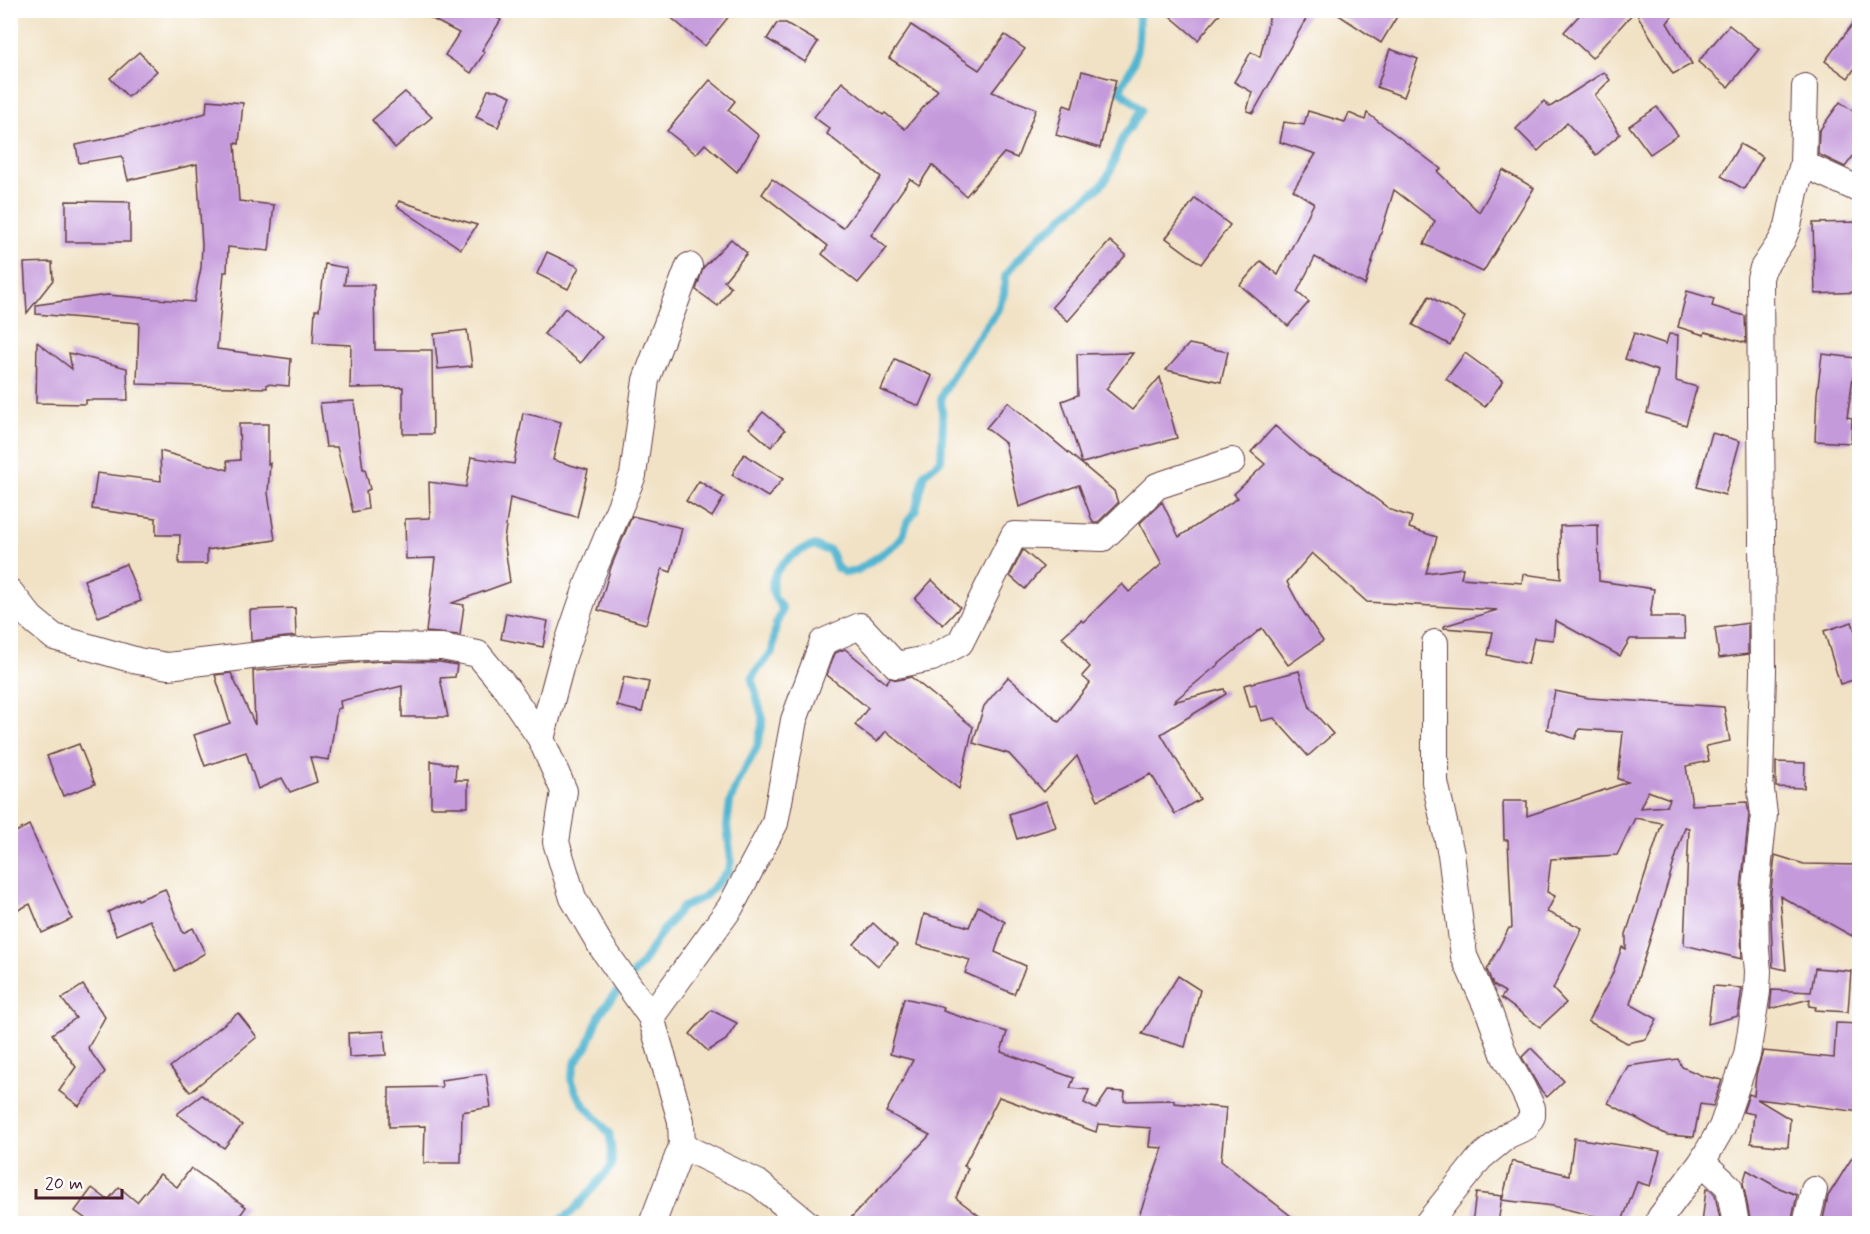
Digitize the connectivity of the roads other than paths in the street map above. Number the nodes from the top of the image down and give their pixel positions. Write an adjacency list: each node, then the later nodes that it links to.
1 (1805, 87): 2 (street)
2 (1803, 164): 3 (street); 11 (street)
3 (1860, 190)
4 (689, 266): 8 (street)
5 (1232, 461): 9 (street)
6 (10, 592): 8 (street)
7 (1435, 643): 16 (street)
8 (541, 739): 9 (street)
9 (645, 1010): 10 (street)
10 (682, 1146): 14 (street); 15 (street)
11 (1702, 1162): 13 (street); 17 (street)
12 (1814, 1190): 18 (street)
13 (1660, 1218)
14 (652, 1224)
15 (808, 1224)
16 (1426, 1224)
17 (1736, 1224)
18 (1806, 1224)

